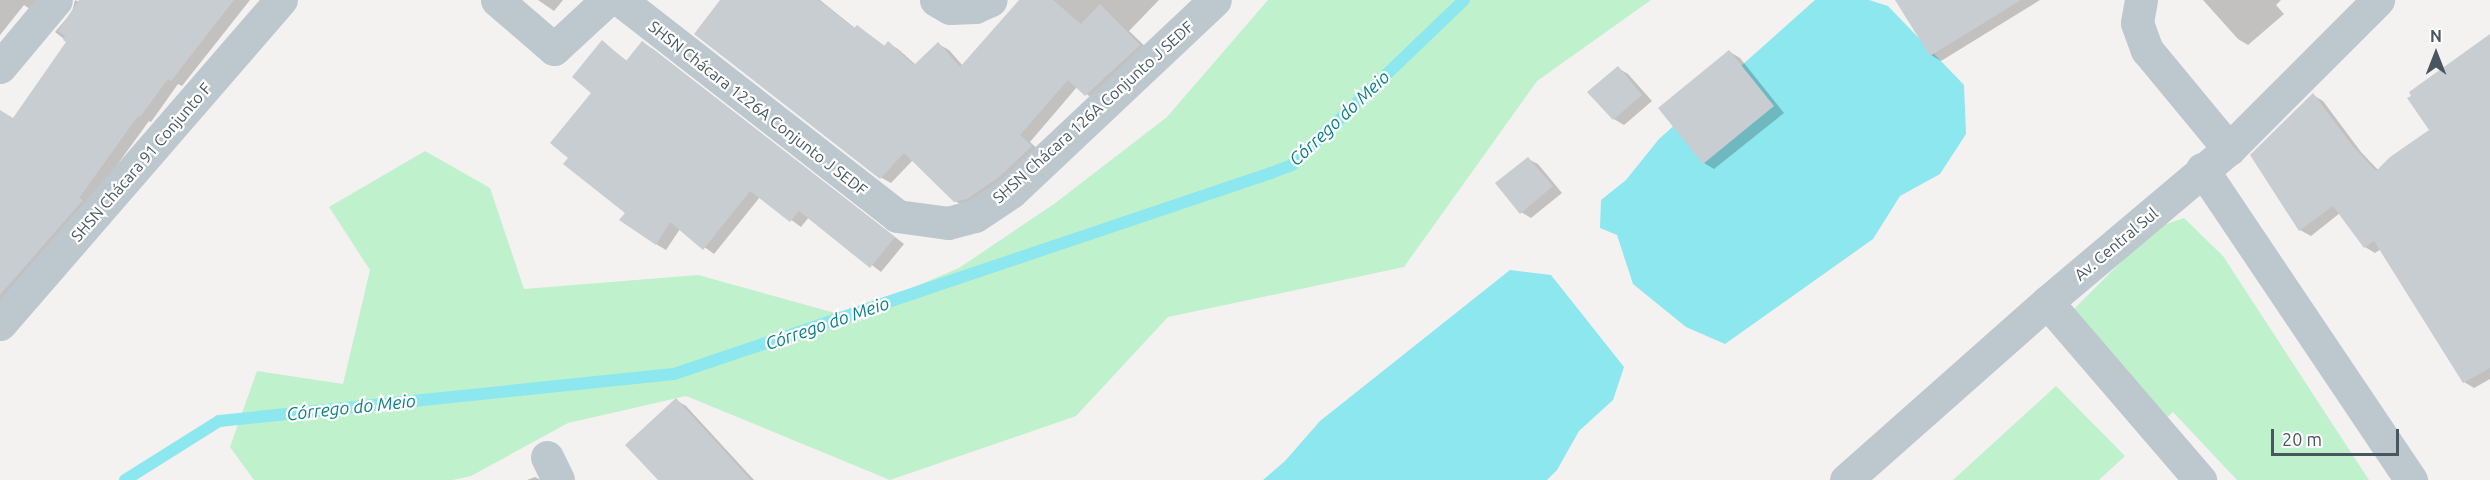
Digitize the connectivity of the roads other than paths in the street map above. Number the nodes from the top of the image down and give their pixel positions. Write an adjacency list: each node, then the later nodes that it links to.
1 (56, 0): 11 (street)
2 (281, 0): 16 (street, SHSN Chácara 91 Conjunto F)
3 (497, 0): 4 (street)
4 (607, 0)
5 (620, 0): 14 (street, SHSN Chácara 1226A Conjunto J SEDF)
6 (936, 0): 7 (street)
7 (991, 0)
8 (1215, 0): 14 (street, SHSN Chácara 126A Conjunto J SEDF)
9 (2140, 0): 12 (street)
10 (2378, 0): 12 (street, Av. Central Sul)
11 (0, 67)
12 (2229, 149): 13 (street, Av. Central Sul)
13 (2202, 169): 15 (street, Av. Central Sul); 19 (street)
14 (897, 216)
15 (2047, 302): 17 (street, Av. Central Sul); 18 (street)
16 (0, 324)
17 (1846, 480)
18 (2200, 480)
19 (2411, 480)

